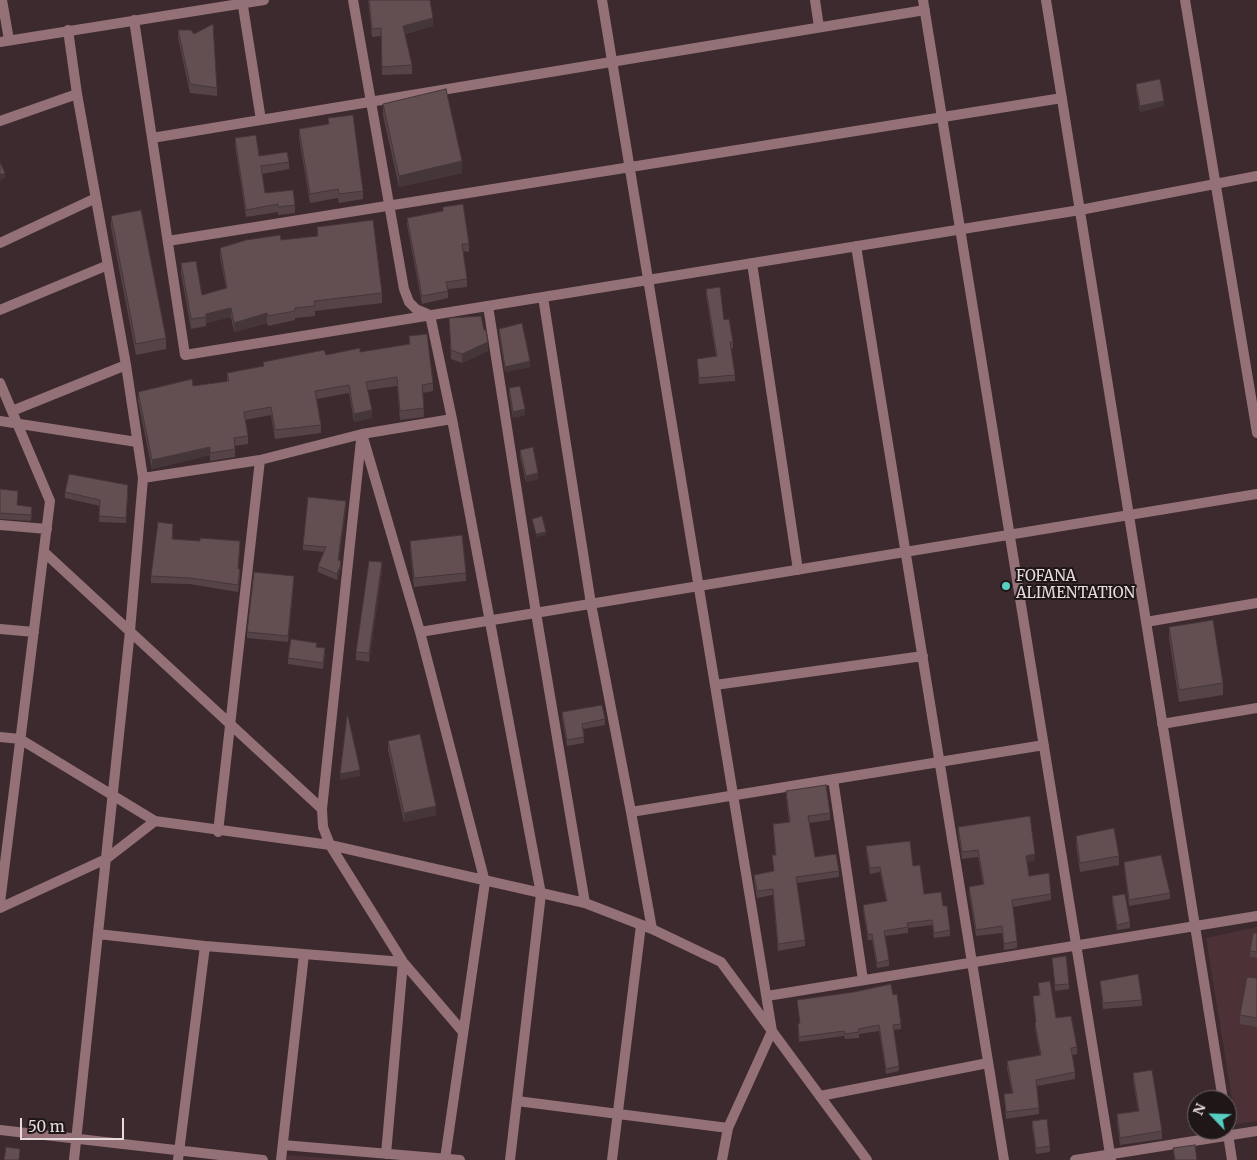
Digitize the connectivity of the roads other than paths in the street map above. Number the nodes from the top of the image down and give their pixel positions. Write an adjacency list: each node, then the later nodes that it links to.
1 (2, 0): 13 (street)
2 (264, 0): 8 (street)
3 (353, 0): 17 (street)
4 (602, 0): 14 (street)
5 (814, 0): 11 (street)
6 (1046, 0): 16 (street)
7 (1185, 0): 24 (street)
8 (242, 2): 10 (street); 19 (street)
9 (924, 5): 11 (street); 18 (street)
10 (134, 20): 12 (street); 21 (street)
11 (819, 28): 14 (street)
12 (68, 30): 13 (street); 15 (street)
13 (5, 41)
14 (612, 62): 17 (street); 22 (street)
15 (77, 94): 20 (street); 25 (street)
16 (1062, 98): 18 (street); 27 (street)
17 (370, 102): 19 (street); 26 (street)
18 (942, 117): 22 (street); 28 (street)
19 (261, 120): 21 (street)
20 (0, 121)
21 (152, 138): 29 (street)
22 (630, 167): 26 (street); 34 (street)
23 (1257, 176): 24 (street)
24 (1216, 184): 27 (street); 45 (street)
25 (96, 198): 30 (street); 33 (street)
26 (388, 206): 29 (street); 38 (street)
27 (1080, 210): 28 (street); 51 (street)
28 (960, 230): 31 (street); 54 (street)
29 (168, 241): 38 (street)
30 (0, 243)
31 (856, 246): 32 (street); 56 (street)
32 (752, 264): 34 (street); 57 (street)
33 (108, 265): 37 (street); 39 (street)
34 (648, 280): 35 (street); 58 (street)
35 (544, 297): 36 (street); 60 (street)
36 (488, 306): 38 (street); 61 (street)
37 (0, 310)
38 (430, 316): 42 (street)
39 (126, 365): 41 (street); 47 (street)
40 (0, 383): 41 (street)
41 (12, 411): 44 (street)
42 (452, 419): 46 (street); 62 (street)
43 (0, 421): 44 (street)
44 (17, 422): 47 (street); 53 (street)
45 (1257, 433)
46 (362, 434): 48 (street); 67 (street); 80 (street)
47 (137, 442): 49 (street)
48 (260, 460): 49 (street); 71 (street)
49 (143, 478): 65 (street)
50 (1257, 494): 51 (street)
51 (1129, 515): 54 (street); 63 (street)
52 (0, 524): 53 (street)
53 (47, 529): 55 (street)
54 (1010, 535): 56 (street); 75 (street)
55 (44, 552): 65 (street); 66 (street)
56 (906, 552): 57 (street); 68 (street)
57 (798, 570): 58 (street)
58 (699, 586): 60 (street); 69 (street)
59 (1257, 603): 63 (street)
60 (591, 604): 61 (street); 81 (street)
61 (536, 613): 62 (street); 89 (street)
62 (490, 620): 67 (street); 87 (street)
63 (1146, 622): 72 (street)
64 (0, 629): 66 (street)
65 (130, 631): 71 (street); 79 (street)
66 (34, 632): 74 (street)
67 (420, 632): 86 (street)
68 (923, 656): 69 (street); 76 (street)
69 (715, 685): 78 (street)
70 (1257, 708): 72 (street)
71 (230, 724): 80 (street); 83 (street)
72 (1162, 724): 93 (street)
73 (0, 737): 74 (street)
74 (20, 739): 79 (street); 88 (street)
75 (1044, 745): 76 (street); 97 (street)
76 (940, 762): 77 (street); 100 (street)
77 (833, 779): 78 (street); 101 (street)
78 (733, 795): 81 (street); 102 (street)
79 (112, 796): 82 (street); 85 (street)
80 (322, 809): 84 (street)
81 (632, 812): 94 (street)
82 (155, 821): 83 (street); 85 (street)
83 (218, 832): 84 (street)
84 (330, 845): 86 (street); 99 (street)
85 (106, 859): 90 (street); 95 (street)
86 (485, 882): 87 (street); 104 (street)
87 (541, 894): 89 (street); 108 (street)
88 (0, 903)
89 (584, 904): 92 (street)
90 (0, 908)
91 (1257, 916): 93 (street)
92 (641, 925): 94 (street); 109 (street)
93 (1195, 926): 97 (street); 106 (street)
94 (652, 929): 103 (street)
95 (98, 934): 96 (street); 114 (street)
96 (205, 946): 98 (street); 119 (street)
97 (1077, 946): 100 (street); 120 (street)
98 (304, 954): 99 (street); 117 (street)
99 (403, 962): 104 (street); 118 (street)
100 (972, 963): 101 (street); 105 (street)
101 (863, 980): 102 (street)
102 (767, 996): 103 (street)
103 (772, 1031): 107 (street); 110 (street)
104 (463, 1032): 121 (street)
105 (988, 1063): 107 (street); 130 (street)
106 (1220, 1090)
107 (820, 1096): 129 (street)
108 (517, 1101): 109 (street); 126 (street)
109 (617, 1114): 110 (street); 127 (street)
110 (728, 1128): 128 (street)
111 (0, 1130): 114 (street)
112 (1257, 1131): 113 (street)
113 (1237, 1132)
114 (76, 1139): 119 (street); 122 (street)
115 (1191, 1140): 120 (street)
116 (1229, 1140): 132 (street)
117 (283, 1145): 118 (street); 124 (street)
118 (386, 1154): 121 (street)
119 (178, 1155): 123 (street)
120 (1111, 1157): 131 (street)
121 (445, 1159): 125 (street)
122 (74, 1160)
123 (263, 1160)
124 (281, 1160)
125 (460, 1160)
126 (510, 1160)
127 (612, 1160)
128 (722, 1160)
129 (867, 1160)
130 (1004, 1160)
131 (1075, 1160)
132 (1232, 1160)

